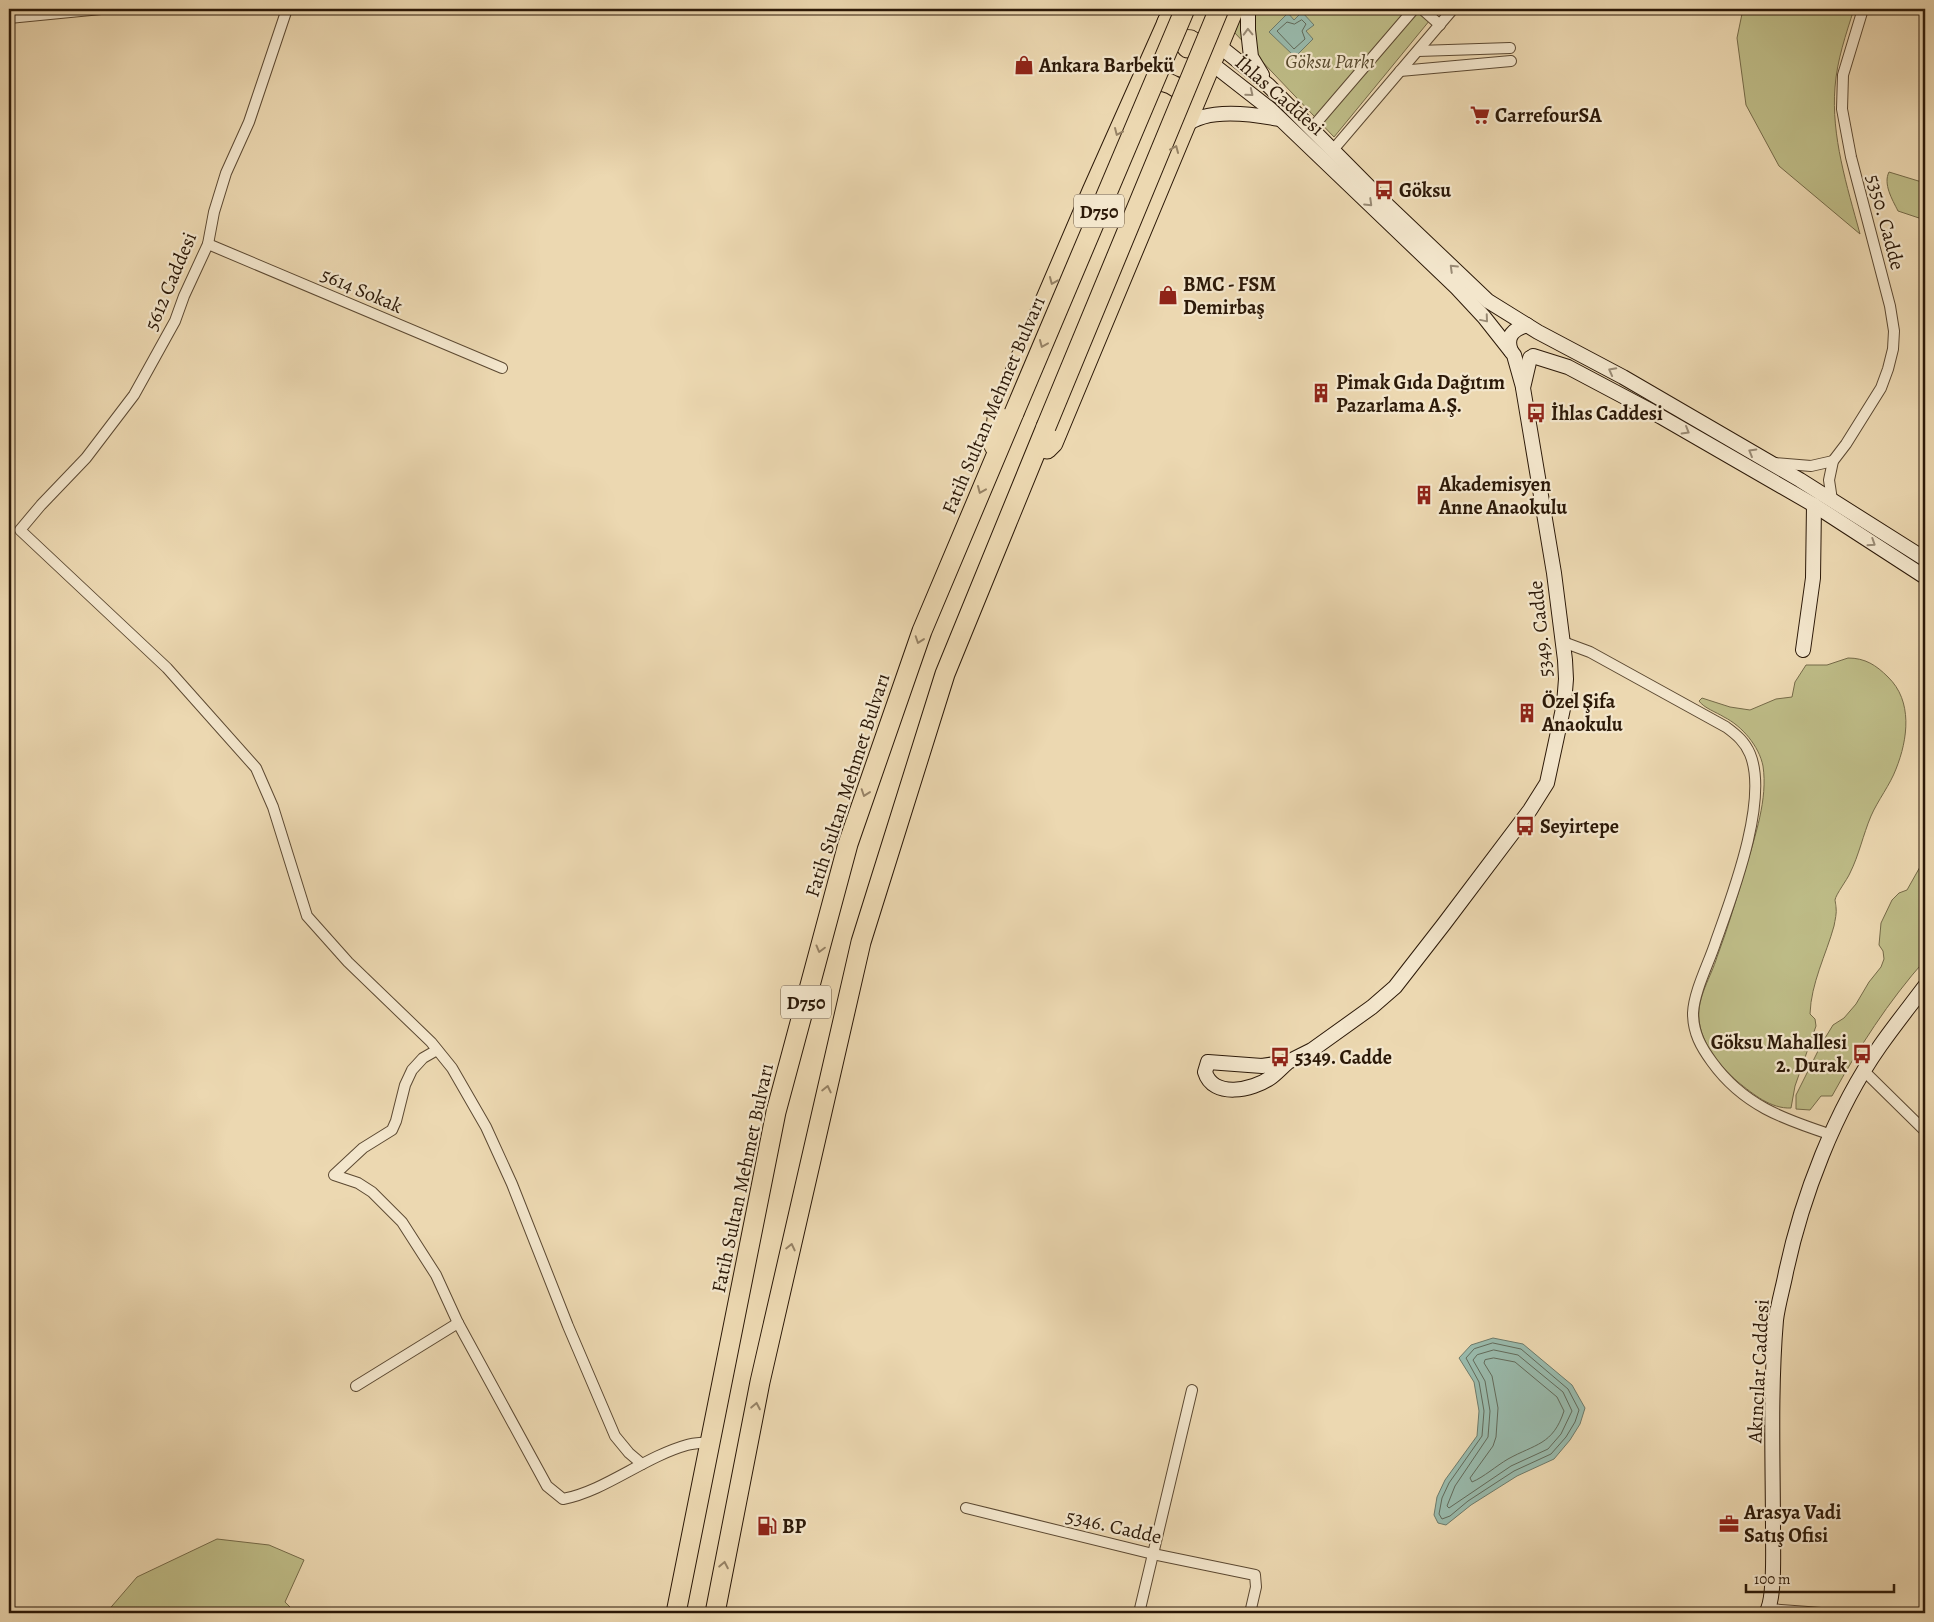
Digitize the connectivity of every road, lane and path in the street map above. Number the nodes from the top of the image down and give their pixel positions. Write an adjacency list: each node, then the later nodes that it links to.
1 (101, 9): 12 (street)
2 (286, 9): 27 (street, 5612 Caddesi)
3 (1184, 9): 35 (highway, Fatih Sultan Mehmet Bulvarı / D750, one-way to 35, bridge)
4 (1219, 9): 36 (highway, D750, bridge)
5 (1234, 9): 15 (highway)
6 (1248, 9): 21 (main road, one-way to 6)
7 (1414, 9): 25 (street)
8 (1422, 9): 13 (street)
9 (1453, 9): 13 (street)
10 (1864, 9): 33 (street, 5350. Cadde)
11 (1170, 15): 14 (highway); 15 (highway)
12 (9, 18)
13 (1440, 25): 17 (street)
14 (1160, 40): 19 (highway); 22 (highway)
15 (1218, 45): 19 (highway); 21 (main road, İhlas Caddesi)
16 (1510, 48): 17 (street)
17 (1418, 51): 20 (street)
18 (1511, 61): 20 (street)
19 (1211, 63): 23 (main road, İhlas Caddesi, one-way to 23); 24 (highway)
20 (1400, 71): 26 (street)
21 (1268, 85): 25 (main road, İhlas Caddesi)
22 (1137, 88): 24 (highway); 35 (highway, one-way to 35)
23 (1280, 119): 24 (main road); 29 (main road, İhlas Caddesi, one-way to 29)
24 (1186, 121): 36 (highway, one-way to 24)
25 (1311, 129): 26 (main road, İhlas Caddesi)
26 (1332, 151): 28 (main road, İhlas Caddesi, one-way to 26)
27 (208, 244): 31 (street, 5614 Sokak); 44 (street, 5612 Caddesi)
28 (1532, 328): 29 (main road); 30 (main road); 34 (main road, İhlas Caddesi, one-way to 28)
29 (1512, 353): 30 (main road); 32 (main road)
30 (1532, 357): 32 (main road, 5349. Cadde); 37 (main road, one-way to 37)
31 (502, 368)
32 (1523, 388): 41 (main road, 5349. Cadde)
33 (1833, 461): 34 (street); 38 (street, 5350. Cadde)
34 (1770, 462): 38 (main road, İhlas Caddesi)
35 (992, 465): 52 (highway, Fatih Sultan Mehmet Bulvarı / D750, one-way to 52)
36 (1024, 479): 58 (highway, one-way to 36)
37 (1814, 505): 38 (main road); 42 (main road)
38 (1834, 507): 39 (main road); 40 (main road, one-way to 40)
39 (1925, 559)
40 (1925, 577)
41 (1563, 642): 45 (main road, 5349. Cadde); 48 (street)
42 (1803, 650)
43 (1925, 986): 46 (main road, Akıncılar Caddesi)
44 (437, 1050): 49 (street); 53 (street)
45 (1288, 1062): 45 (main road, 5349. Cadde)
46 (1864, 1071): 47 (street); 48 (main road, Akıncılar Caddesi)
47 (1925, 1131)
48 (1832, 1135): 56 (main road, Akıncılar Caddesi)
49 (458, 1323): 50 (street); 53 (street)
50 (356, 1386)
51 (1192, 1390): 55 (street)
52 (710, 1442): 53 (street); 57 (highway, Fatih Sultan Mehmet Bulvarı / D750)
53 (642, 1464)
54 (966, 1508): 55 (street, 5346. Cadde)
55 (1153, 1554): 59 (street); 60 (street, 5346. Cadde)
56 (1768, 1611): 61 (street)
57 (676, 1613)
58 (715, 1613)
59 (1139, 1613)
60 (1250, 1613)
61 (1821, 1613)

